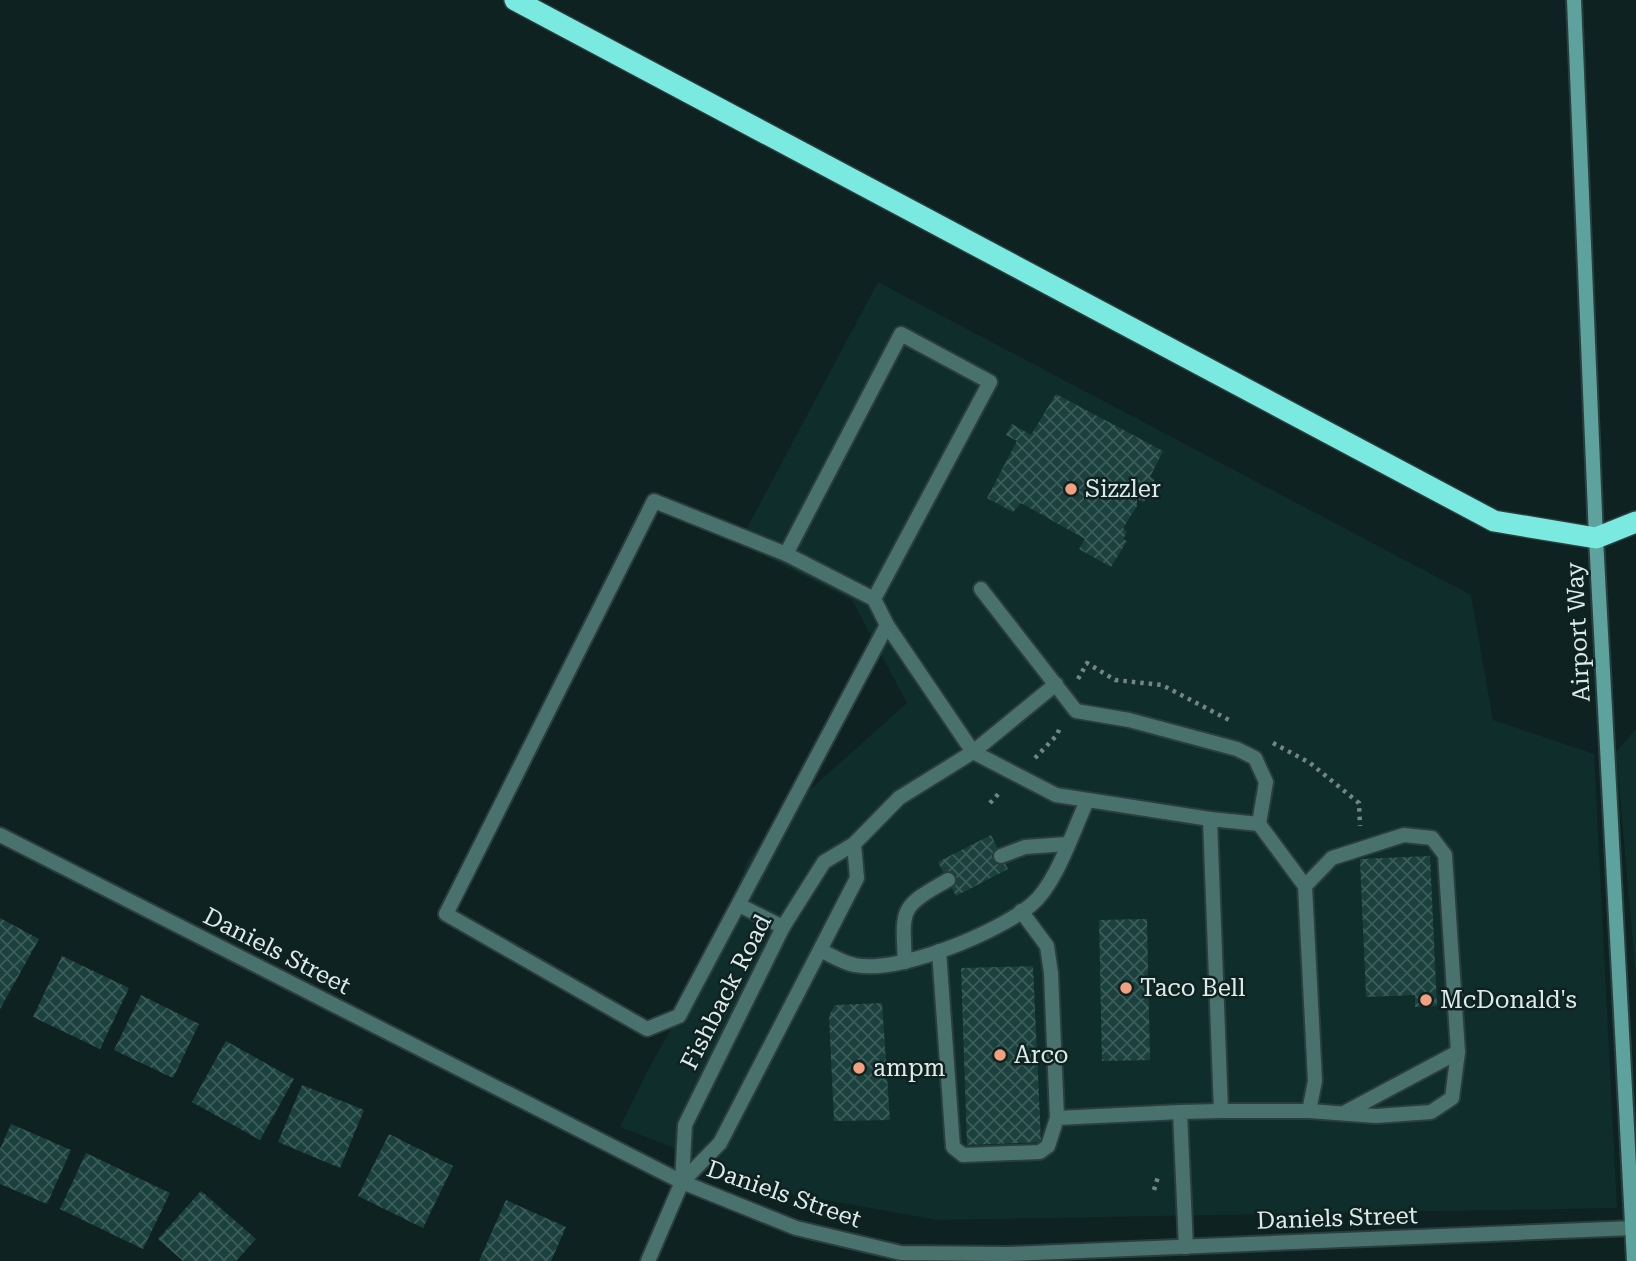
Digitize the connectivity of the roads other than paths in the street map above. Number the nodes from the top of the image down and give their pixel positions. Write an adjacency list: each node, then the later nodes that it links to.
1 (515, 0): 4 (highway)
2 (1574, 0): 4 (main road, Airport Way)
3 (1636, 522): 4 (highway)
4 (1596, 538): 33 (main road, Airport Way)
5 (786, 554): 7 (street); 7 (street); 20 (street)
6 (981, 589): 9 (street)
7 (874, 599): 8 (street)
8 (887, 625): 10 (street); 20 (street)
9 (1056, 684): 10 (street, Fishback Road); 13 (street)
10 (973, 752): 11 (street); 15 (street, Fishback Road)
11 (1087, 802): 12 (street); 16 (street)
12 (1210, 819): 13 (street); 27 (street)
13 (1259, 824): 19 (street)
14 (0, 835): 32 (street, Daniels Street)
15 (854, 844): 22 (street, Fishback Road); 23 (street, Fishback Road)
16 (1067, 844): 17 (street); 21 (street)
17 (1001, 856)
18 (948, 880): 25 (street)
19 (1305, 886): 26 (street); 28 (street)
20 (739, 905): 22 (street)
21 (1021, 911): 24 (street); 31 (street)
22 (783, 927): 32 (street, Fishback Road)
23 (820, 950): 25 (street); 32 (street, Fishback Road)
24 (939, 951): 25 (street); 31 (street)
25 (905, 962)
26 (1458, 1052): 30 (street); 30 (street)
27 (1221, 1111): 28 (street); 29 (street)
28 (1309, 1111): 30 (street)
29 (1180, 1112): 31 (street); 34 (street)
30 (1343, 1114)
31 (1056, 1118)
32 (682, 1182): 34 (street, Daniels Street); 35 (street, Fishback Road)
33 (1635, 1228): 34 (street, Daniels Street); 36 (main road, Airport Way)
34 (1186, 1247)
35 (648, 1261)
36 (1634, 1261)

